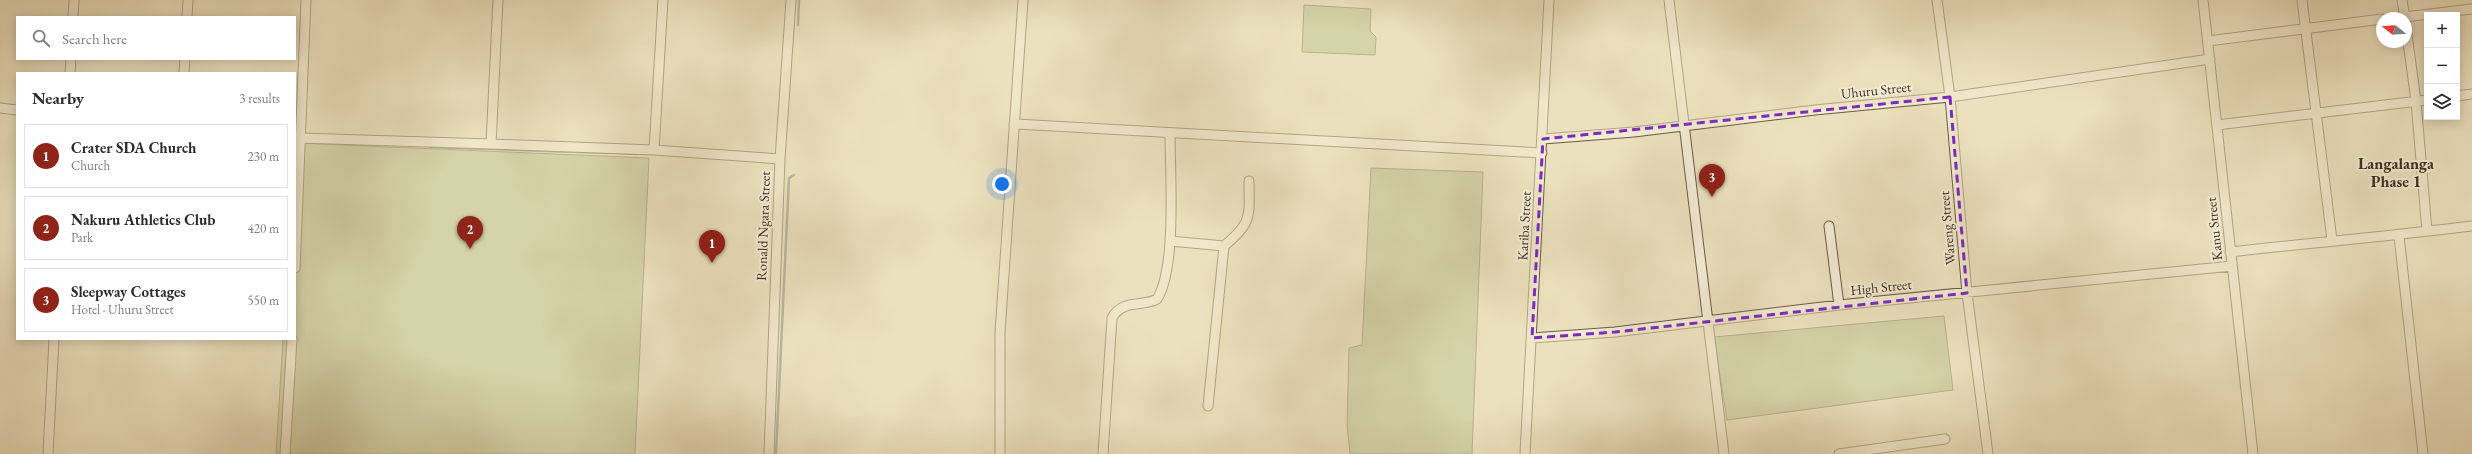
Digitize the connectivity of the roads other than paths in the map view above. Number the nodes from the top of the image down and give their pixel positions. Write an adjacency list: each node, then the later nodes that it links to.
1 (74, 0): 16 (street)
2 (188, 0): 17 (street)
3 (306, 0): 36 (street)
4 (498, 0): 43 (street)
5 (663, 0): 44 (street)
6 (791, 0): 46 (street, Ronald Ngara Street)
7 (1023, 0): 37 (street)
8 (1549, 0): 42 (street, Kariba Street)
9 (1669, 0): 39 (street)
10 (1937, 0): 30 (street, Wareng Street)
11 (2203, 0): 21 (street, Kanu Street)
12 (2302, 0): 20 (street)
13 (2402, 0): 15 (street)
14 (2472, 9): 18 (street)
15 (2402, 12)
16 (73, 16)
17 (187, 16)
18 (2412, 17)
19 (2376, 21): 20 (street)
20 (2305, 27): 21 (street); 35 (street)
21 (2208, 41): 23 (street, Kanu Street)
22 (2409, 48): 32 (street)
23 (2210, 59): 30 (street, Uhuru Street); 38 (street, Kanu Street)
24 (71, 60): 26 (street)
25 (185, 60): 27 (street)
26 (70, 72)
27 (184, 72)
28 (2472, 94): 29 (street)
29 (2460, 96)
30 (1950, 97): 39 (street, Uhuru Street); 58 (street, Wareng Street)
31 (2424, 100): 32 (street)
32 (2416, 101): 35 (street); 50 (street)
33 (0, 108): 34 (street)
34 (16, 110)
35 (2318, 112): 38 (street); 53 (street)
36 (297, 124): 41 (street)
37 (1014, 124): 40 (street); 70 (street)
38 (2217, 125): 56 (street, Kanu Street)
39 (1684, 126): 42 (street, Uhuru Street); 60 (street)
40 (1170, 133): 45 (street); 54 (street)
41 (299, 138): 43 (street); 51 (street)
42 (1543, 140): 45 (street, Kariba Street)
43 (491, 144): 44 (street)
44 (654, 150): 46 (street)
45 (1542, 153): 61 (street, Kariba Street)
46 (780, 159): 69 (street, Ronald Ngara Street)
47 (1249, 181): 55 (street)
48 (1829, 226): 59 (street)
49 (2472, 226): 50 (street)
50 (2427, 232): 52 (street)
51 (296, 236)
52 (2399, 236): 53 (street); 77 (street)
53 (2332, 240): 56 (street)
54 (1170, 241): 55 (street); 71 (street)
55 (1224, 246): 64 (street)
56 (2230, 252): 57 (street, Kanu Street)
57 (2232, 266): 58 (street, High Street); 76 (street, Kanu Street)
58 (1967, 293): 59 (street, High Street); 75 (street, Wareng Street)
59 (1839, 305): 60 (street, High Street)
60 (1708, 322): 61 (street, High Street); 73 (street)
61 (1532, 338): 72 (street, Kariba Street)
62 (54, 340): 67 (street)
63 (292, 340): 68 (street)
64 (1208, 406)
65 (1945, 439): 66 (street)
66 (1857, 453): 74 (street)
67 (48, 454)
68 (286, 454)
69 (769, 454)
70 (1000, 454)
71 (1103, 454)
72 (1525, 454)
73 (1724, 454)
74 (1839, 454)
75 (1988, 454)
76 (2253, 454)
77 (2423, 454)

